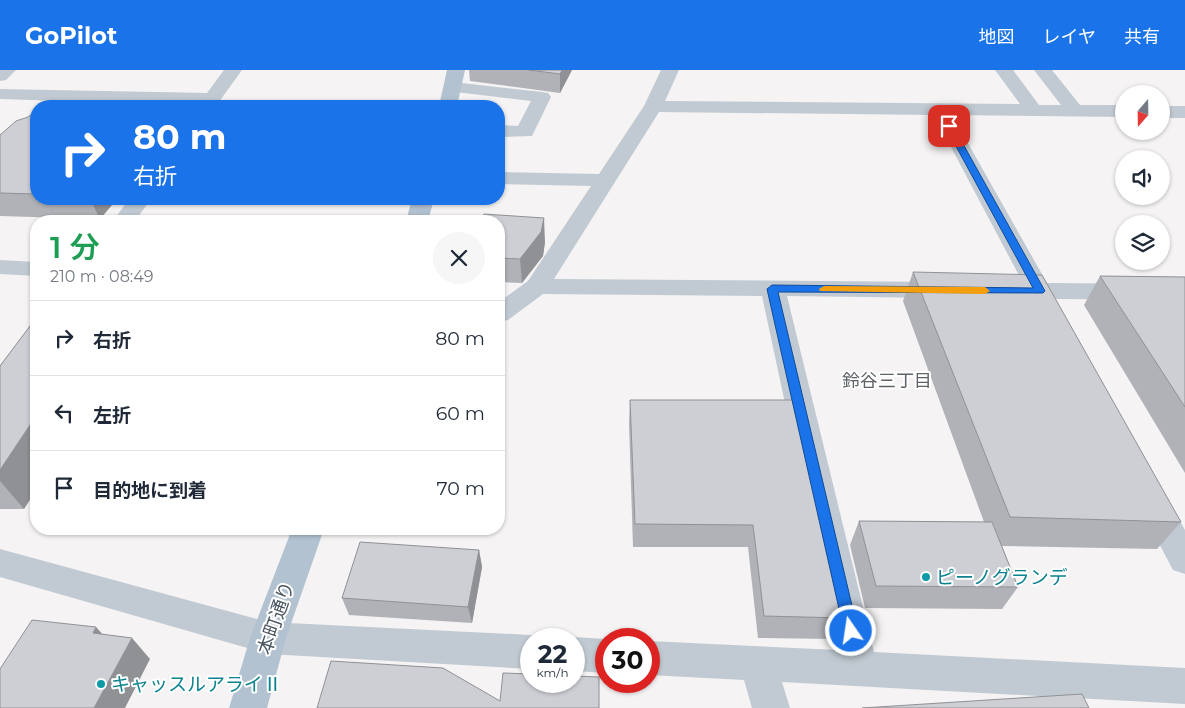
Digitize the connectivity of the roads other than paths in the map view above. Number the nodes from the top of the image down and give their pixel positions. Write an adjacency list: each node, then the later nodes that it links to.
1 (7, 70): 6 (street)
2 (233, 70): 10 (street)
3 (670, 70): 12 (street)
4 (1004, 70): 14 (street)
5 (1043, 70): 15 (street)
6 (0, 76)
7 (454, 78): 11 (main road); 19 (street)
8 (0, 94): 9 (street)
9 (157, 100)
10 (210, 100)
11 (449, 100)
12 (653, 106): 13 (street); 21 (street)
13 (940, 109): 14 (street); 26 (street)
14 (1034, 110): 15 (street)
15 (1075, 111): 16 (street)
16 (1115, 112)
17 (1170, 112): 18 (street)
18 (1185, 112)
19 (505, 131)
20 (505, 178): 21 (street)
21 (605, 180): 24 (street)
22 (0, 267): 23 (street)
23 (30, 269)
24 (537, 286): 25 (street); 28 (street)
25 (772, 289): 26 (street); 38 (street)
26 (1040, 291): 27 (street); 29 (street)
27 (1185, 292)
28 (505, 310)
29 (1058, 326)
30 (1143, 482): 32 (street)
31 (306, 535): 34 (main road, 本町通り)
32 (1185, 560)
33 (0, 563): 34 (street)
34 (268, 638): 35 (street); 40 (main road, 本町通り)
35 (520, 651)
36 (660, 659): 37 (street)
37 (758, 664): 38 (street); 41 (street)
38 (860, 669): 39 (street)
39 (1185, 686)
40 (248, 708)
41 (771, 708)

